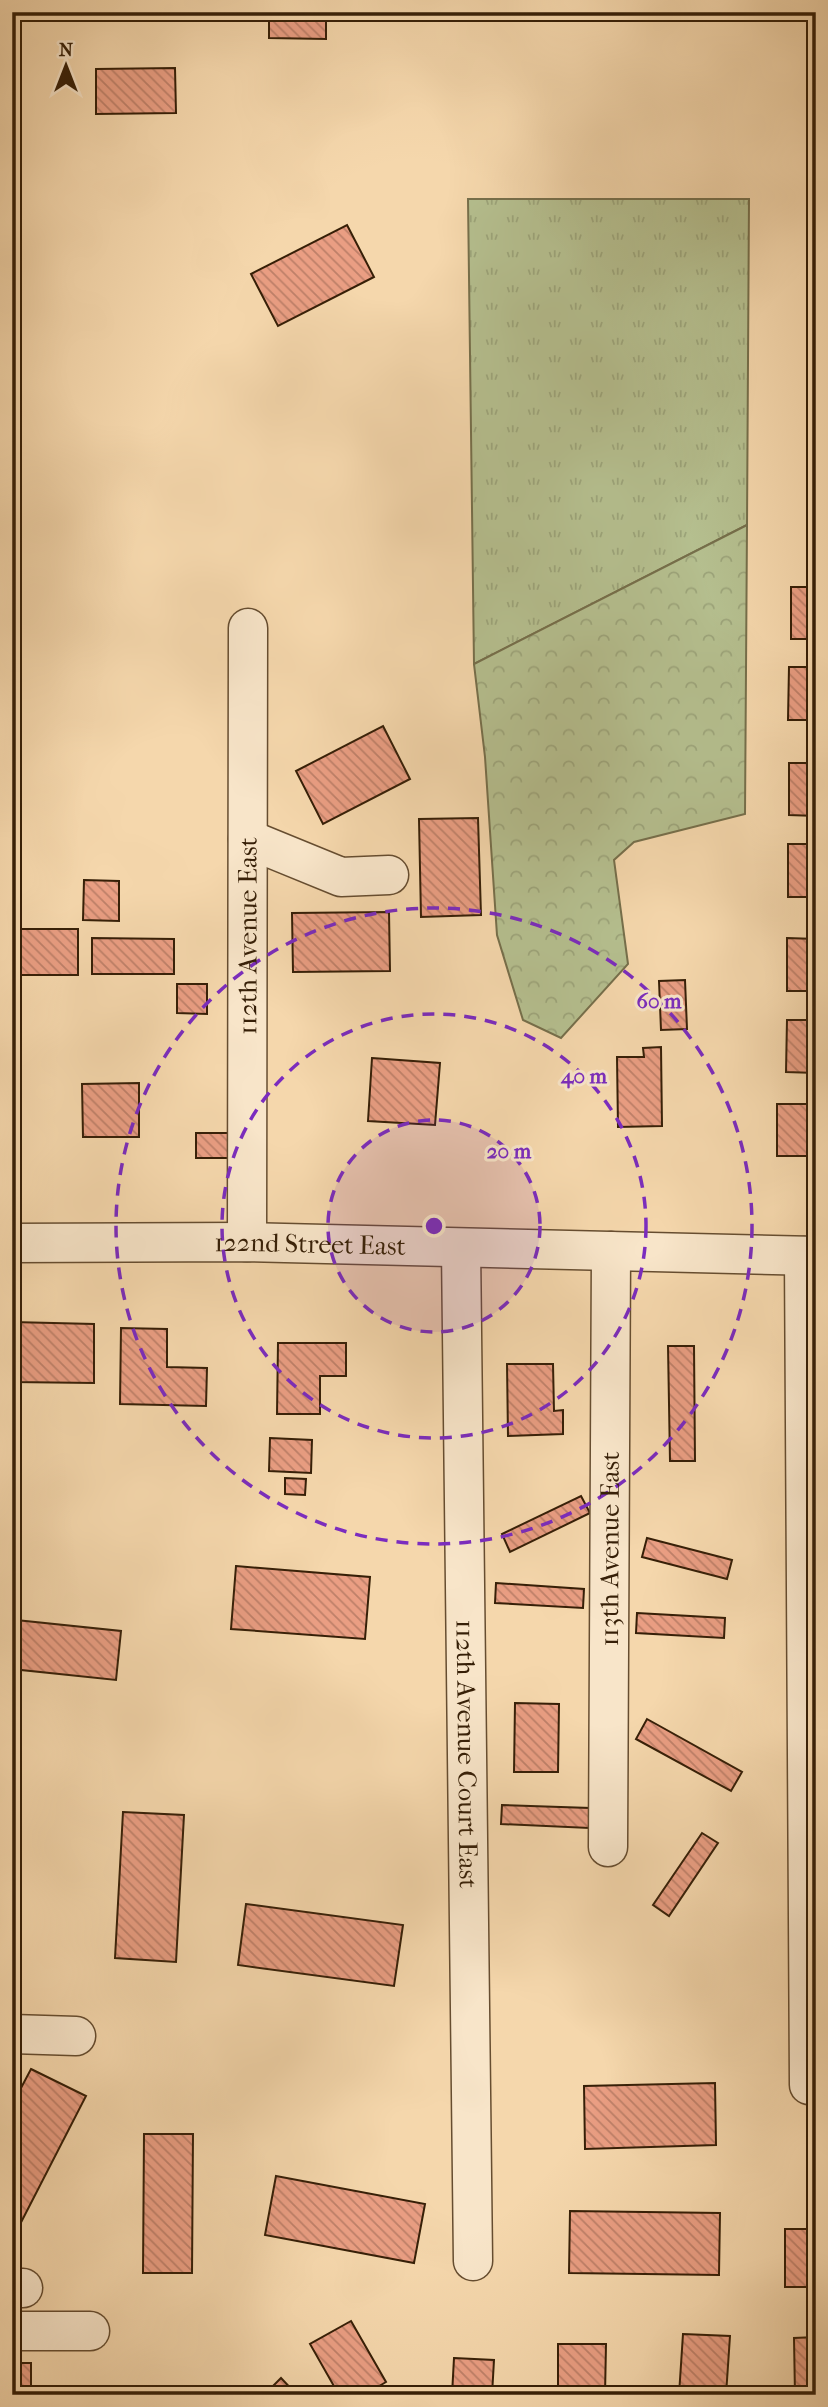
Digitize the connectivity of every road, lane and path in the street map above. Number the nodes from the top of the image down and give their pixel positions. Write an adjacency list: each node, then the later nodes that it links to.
1 (248, 628): 2 (street, 112th Avenue East)
2 (248, 839): 3 (street); 4 (street, 112th Avenue East)
3 (389, 875)
4 (247, 1242): 5 (street, 122nd Street East); 6 (street, 122nd Street East)
5 (12, 1243)
6 (461, 1248): 7 (street, 122nd Street East); 13 (street, 112th Avenue Court East)
7 (611, 1251): 8 (street, 122nd Street East); 9 (street, 113th Avenue East)
8 (810, 1256): 12 (street)
9 (608, 1847)
10 (12, 2034): 11 (street)
11 (76, 2036)
12 (812, 2085)
13 (474, 2261)
14 (12, 2330): 15 (street)
15 (90, 2331)

